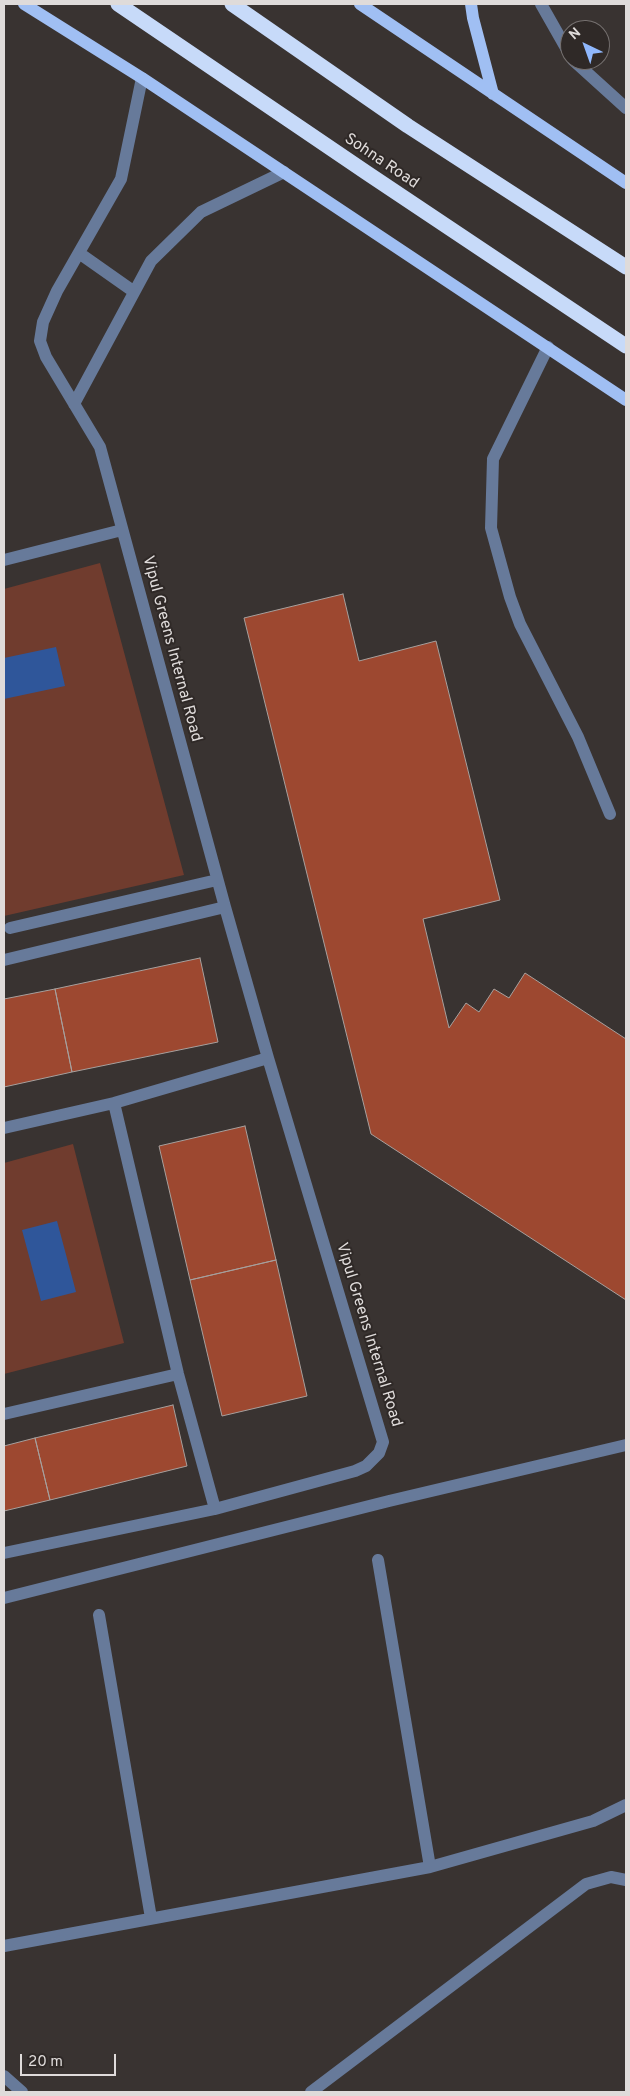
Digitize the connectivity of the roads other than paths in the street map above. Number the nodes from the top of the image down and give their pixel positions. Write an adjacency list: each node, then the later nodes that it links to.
1 (24, 4): 9 (main road)
2 (118, 4): 17 (highway, Sohna Road)
3 (232, 4): 15 (highway)
4 (360, 4): 10 (main road)
5 (471, 4): 10 (main road)
6 (541, 4): 7 (street)
7 (560, 37)
8 (584, 70): 11 (street)
9 (142, 78): 12 (main road); 14 (street, Vipul Greens Internal Road)
10 (493, 94): 13 (main road)
11 (626, 108)
12 (284, 172): 16 (street); 18 (main road)
13 (626, 184)
14 (79, 253): 16 (street); 20 (street, Vipul Greens Internal Road)
15 (626, 266)
16 (134, 291): 20 (street)
17 (626, 346)
18 (548, 347): 19 (main road); 23 (street)
19 (626, 400)
20 (74, 404): 21 (street, Vipul Greens Internal Road)
21 (122, 530): 22 (street); 24 (street, Vipul Greens Internal Road)
22 (4, 560)
23 (610, 814)
24 (217, 880): 25 (street, Vipul Greens Internal Road); 26 (street)
25 (225, 908): 27 (street); 28 (street, Vipul Greens Internal Road)
26 (10, 928)
27 (4, 960)
28 (268, 1058): 29 (street); 34 (street, Vipul Greens Internal Road)
29 (114, 1103): 30 (street); 31 (street)
30 (4, 1128)
31 (178, 1374): 32 (street); 34 (street)
32 (4, 1414)
33 (626, 1445): 37 (street)
34 (215, 1509): 35 (street, Vipul Greens Internal Road)
35 (4, 1553)
36 (378, 1560): 40 (street)
37 (4, 1598)
38 (99, 1615): 42 (street)
39 (626, 1804): 40 (street)
40 (430, 1867): 42 (street)
41 (626, 1880): 46 (street)
42 (151, 1918): 43 (street)
43 (4, 1946)
44 (4, 2076): 45 (street)
45 (22, 2092)
46 (311, 2092)

